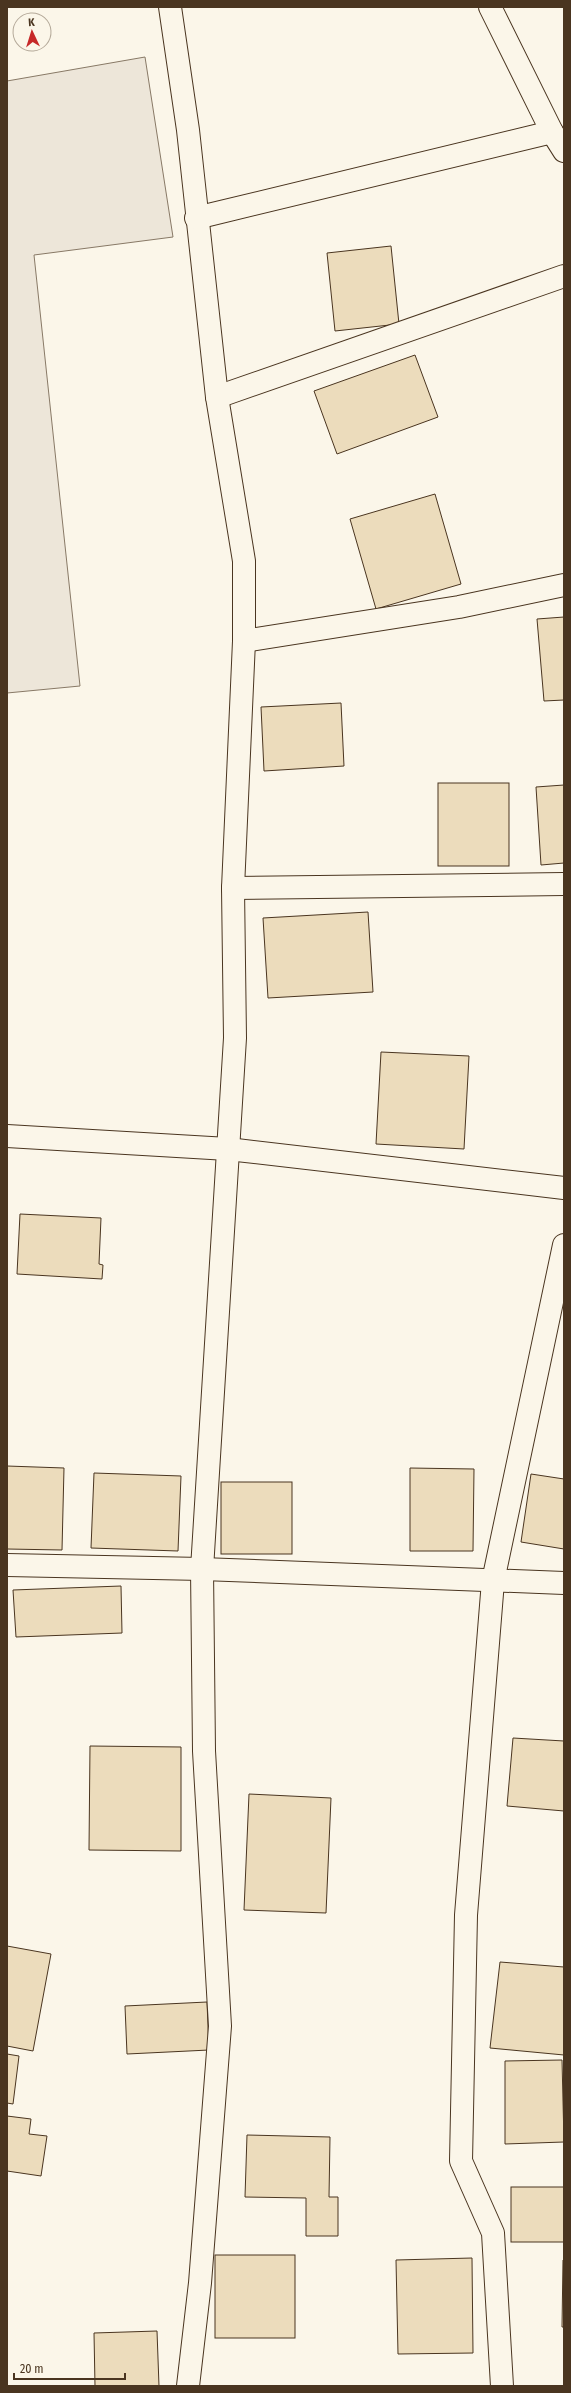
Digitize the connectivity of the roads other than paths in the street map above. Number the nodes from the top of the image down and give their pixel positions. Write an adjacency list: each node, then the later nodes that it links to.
1 (170, 7): 5 (street)
2 (490, 7): 3 (street)
3 (552, 132): 4 (street); 5 (street)
4 (564, 151)
5 (196, 218): 7 (street)
6 (564, 276): 7 (street)
7 (217, 398): 9 (street)
8 (564, 585): 9 (street)
9 (244, 641): 11 (street)
10 (564, 884): 11 (street)
11 (233, 888): 13 (street)
12 (7, 1136): 13 (street)
13 (228, 1149): 14 (street); 17 (street)
14 (564, 1188)
15 (564, 1245): 18 (street)
16 (7, 1565): 17 (street)
17 (202, 1569): 18 (street); 20 (street)
18 (493, 1580): 19 (street); 21 (street)
19 (564, 1583)
20 (188, 2386)
21 (502, 2386)

